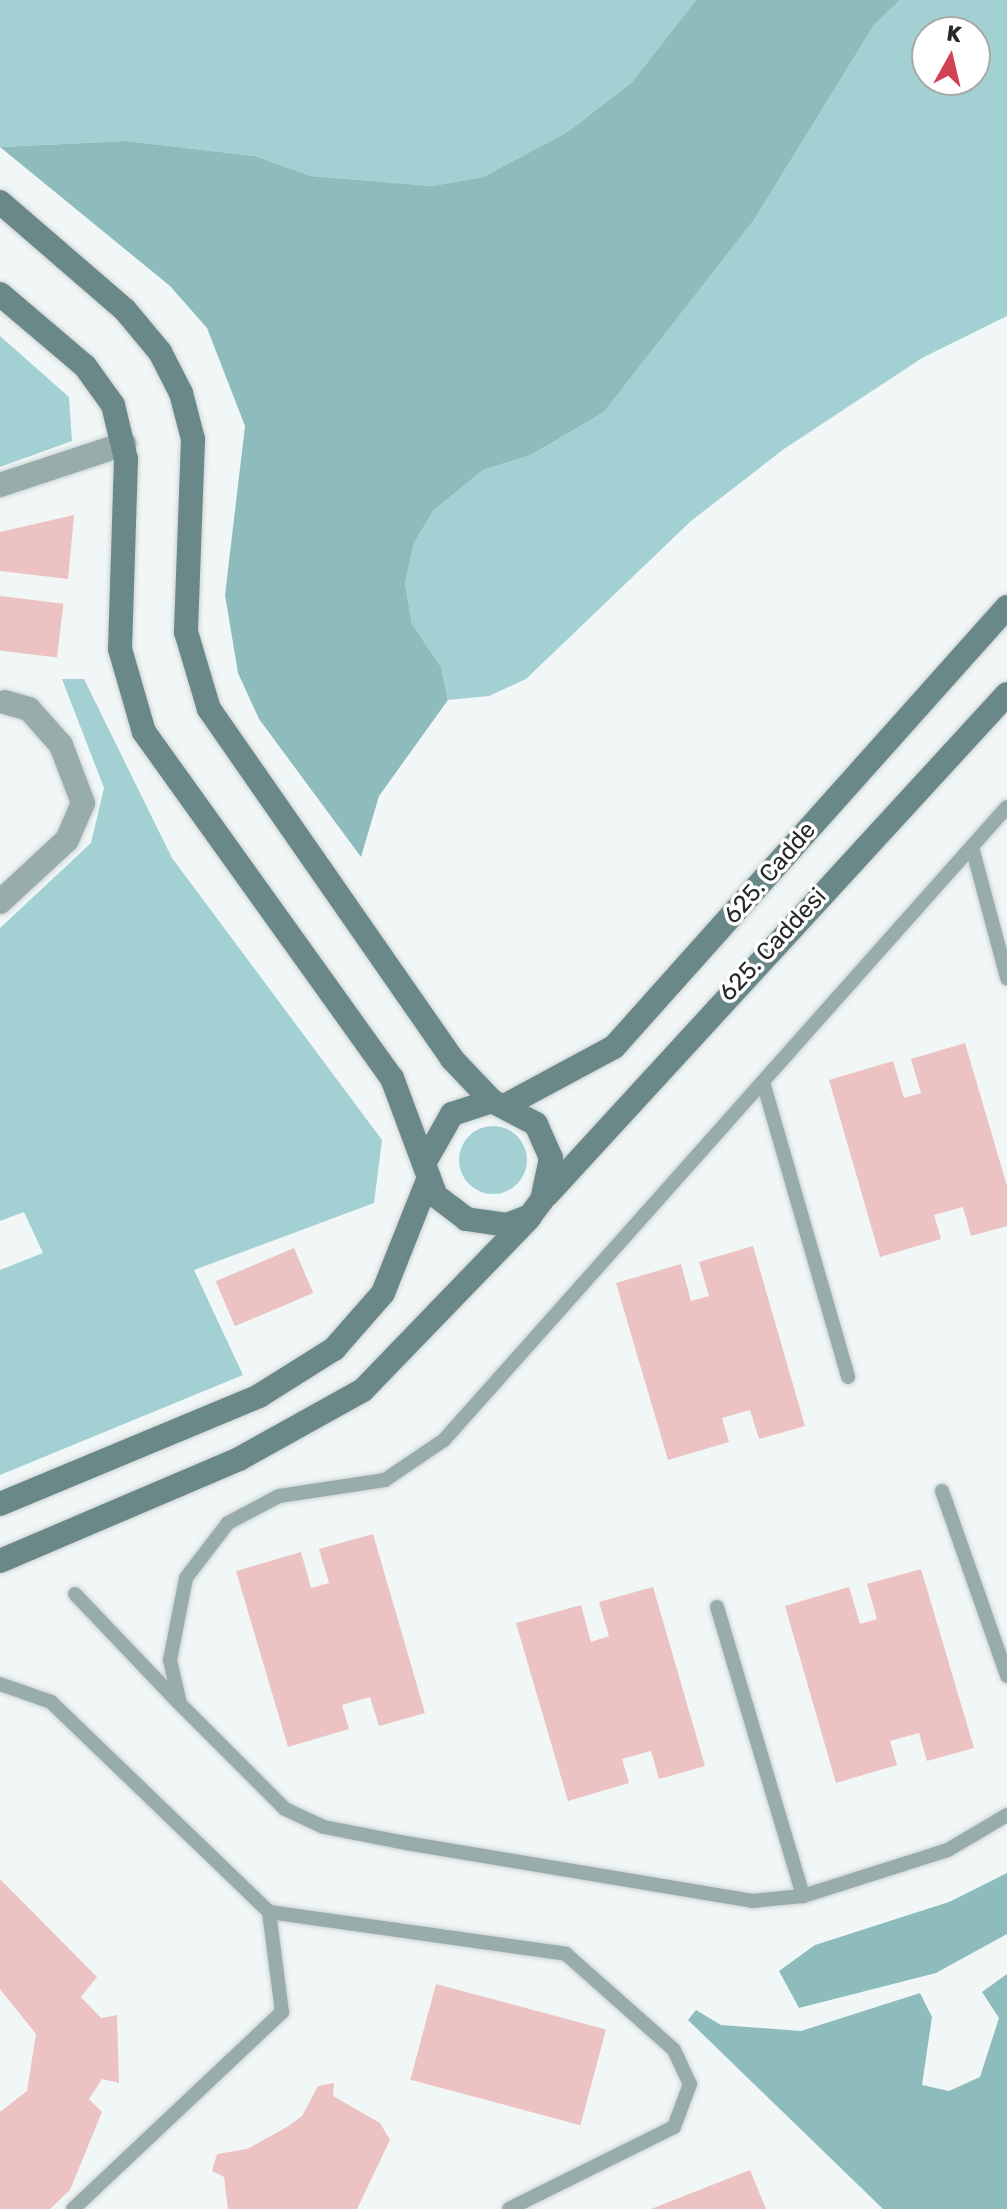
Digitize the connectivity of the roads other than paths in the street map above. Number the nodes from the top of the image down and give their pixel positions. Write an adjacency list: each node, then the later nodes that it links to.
1 (0, 202): 13 (main road)
2 (0, 294): 3 (main road)
3 (124, 444): 4 (street); 14 (main road)
4 (0, 485)
5 (1007, 607): 13 (main road, 625. Cadde)
6 (1007, 694): 15 (main road, 625. Caddesi)
7 (5, 702): 10 (street)
8 (1007, 807): 9 (lane)
9 (972, 847): 11 (lane); 12 (lane)
10 (0, 902)
11 (1007, 978)
12 (763, 1082): 16 (lane); 24 (lane)
13 (500, 1103): 14 (main road); 15 (main road)
14 (427, 1170): 15 (main road); 18 (main road)
15 (536, 1208): 19 (main road, 625. Caddesi)
16 (848, 1377)
17 (942, 1491): 22 (lane)
18 (0, 1504)
19 (0, 1561)
20 (75, 1594): 24 (lane)
21 (717, 1607): 26 (lane)
22 (1007, 1676)
23 (0, 1684): 27 (lane)
24 (180, 1704): 26 (lane)
25 (1007, 1815): 26 (lane)
26 (803, 1896)
27 (269, 1912): 28 (lane); 29 (lane)
28 (73, 2209)
29 (509, 2209)

